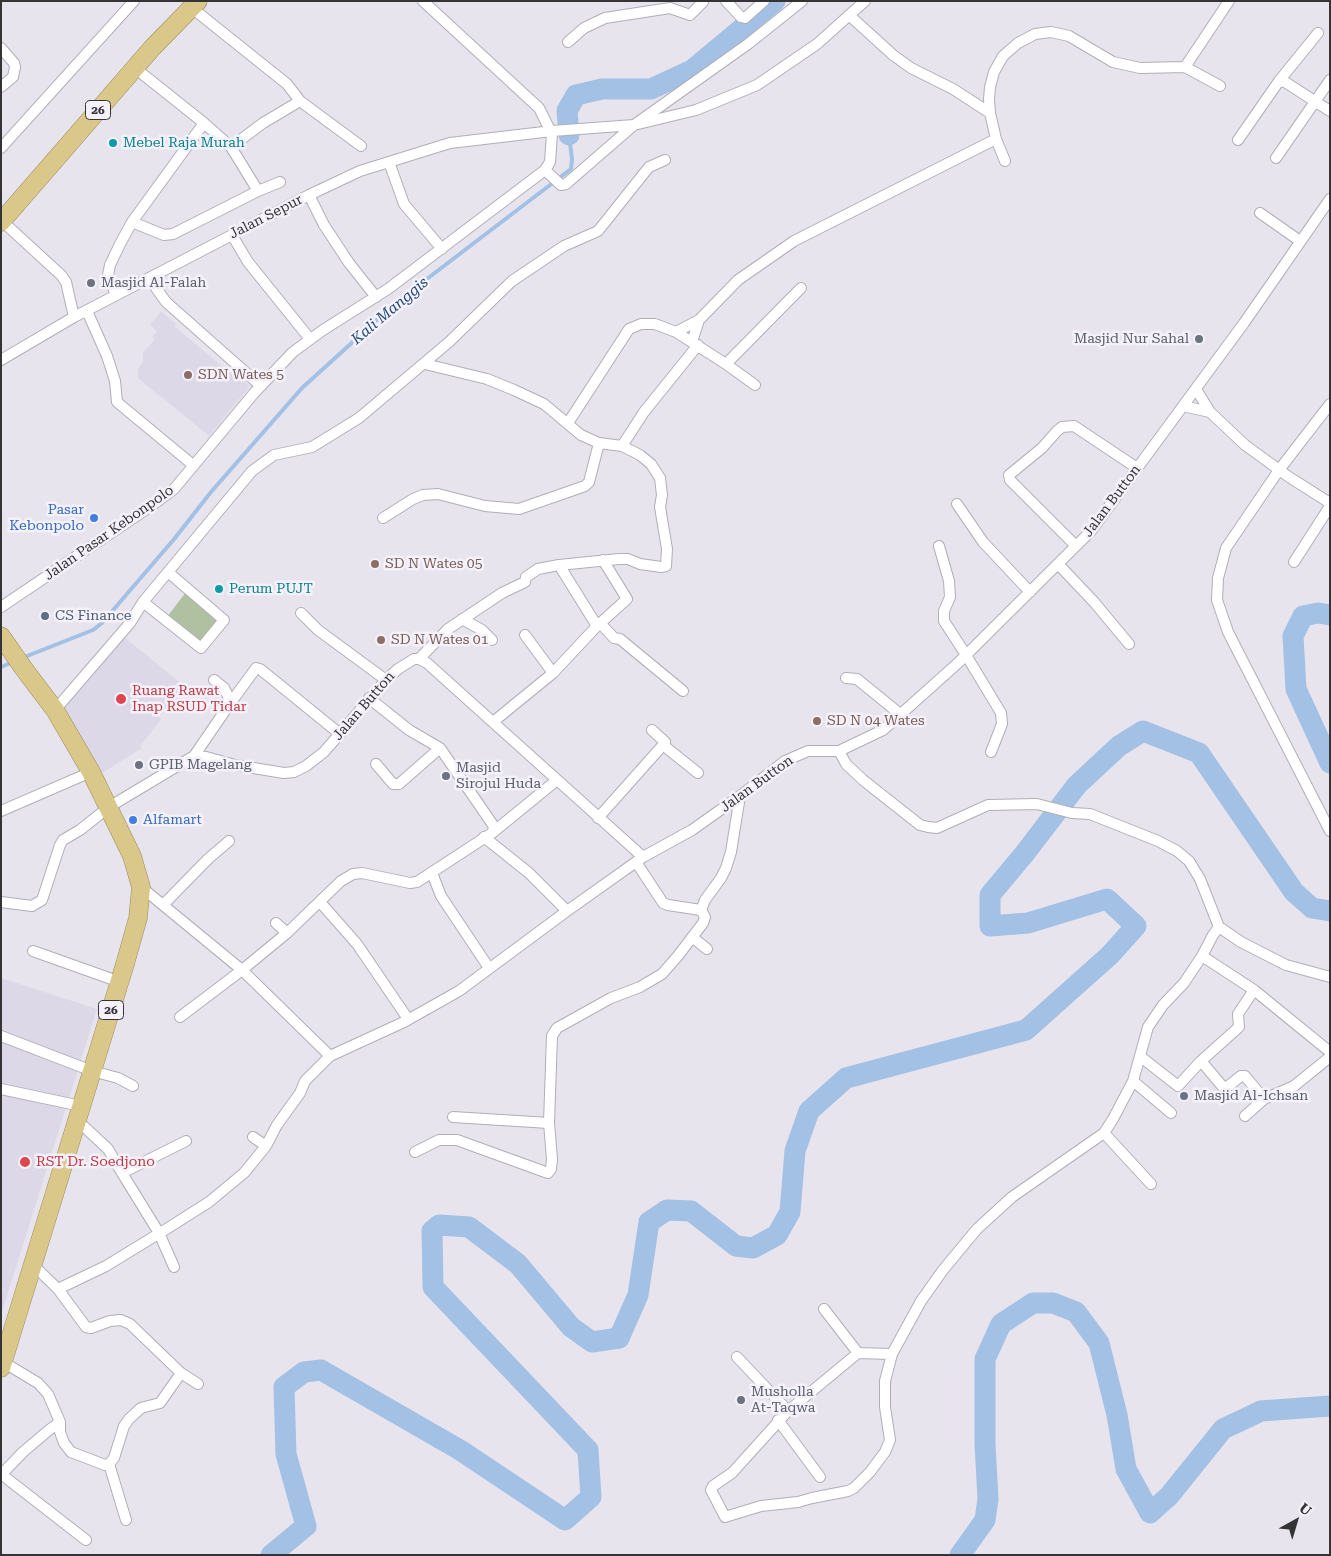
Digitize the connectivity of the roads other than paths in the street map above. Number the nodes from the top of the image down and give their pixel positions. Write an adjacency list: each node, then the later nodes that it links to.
1 (134, 1): 31 (street)
2 (422, 1): 27 (street)
3 (702, 1): 4 (street); 13 (street)
4 (714, 1)
5 (726, 1): 6 (street)
6 (764, 1)
7 (802, 1): 26 (street)
8 (865, 1): 11 (street, Jalan Sepur)
9 (1229, 1): 15 (street)
10 (195, 4): 16 (highway, 26); 21 (street)
11 (849, 15): 24 (street); 26 (street, Jalan Sepur)
12 (1318, 33): 18 (street)
13 (568, 42)
14 (1, 48): 20 (street)
15 (1185, 67): 19 (street); 24 (street)
16 (135, 68): 25 (street); 43 (highway, 26)
17 (1330, 80): 22 (street)
18 (1279, 81): 22 (street); 29 (street)
19 (1220, 86)
20 (1, 87)
21 (300, 101): 30 (street); 32 (street)
22 (1315, 101): 23 (street); 33 (street)
23 (1330, 111)
24 (990, 113): 28 (street)
25 (204, 122): 32 (street); 44 (street)
26 (634, 125): 27 (street, Jalan Sepur); 37 (street)
27 (556, 131): 36 (street, Jalan Sepur); 37 (street)
28 (996, 139): 35 (street); 54 (street)
29 (1238, 140)
30 (361, 146)
31 (1, 148)
32 (231, 148): 39 (street)
33 (1276, 158)
34 (665, 160): 59 (street)
35 (1004, 161)
36 (389, 162): 40 (street, Jalan Sepur); 47 (street)
37 (546, 172): 47 (street, Jalan Pasar Kebonpolo)
38 (280, 182): 39 (street)
39 (258, 191): 44 (street)
40 (309, 195): 45 (street, Jalan Sepur); 51 (street)
41 (1330, 199): 46 (street, Jalan Button)
42 (1260, 212): 46 (street)
43 (2, 221): 53 (street)
44 (132, 222): 50 (street)
45 (232, 235): 48 (street, Jalan Sepur); 56 (street)
46 (1300, 241): 63 (street, Jalan Button)
47 (442, 249): 51 (street, Jalan Pasar Kebonpolo)
48 (149, 278): 50 (street, Jalan Sepur); 61 (street)
49 (801, 288): 60 (street)
50 (116, 295): 52 (street, Jalan Sepur)
51 (376, 297): 56 (street, Jalan Pasar Kebonpolo)
52 (87, 310): 53 (street, Jalan Sepur); 70 (street)
53 (74, 316): 58 (street, Jalan Sepur)
54 (699, 320): 55 (street); 57 (street)
55 (676, 332): 57 (street); 67 (street)
56 (310, 339): 61 (street, Jalan Pasar Kebonpolo)
57 (695, 343): 60 (street); 69 (street)
58 (1, 360)
59 (425, 364): 67 (street); 82 (street)
60 (726, 364): 62 (street)
61 (261, 386): 70 (street, Jalan Pasar Kebonpolo)
62 (755, 386)
63 (1196, 389): 65 (street, Jalan Button); 66 (street)
64 (1330, 404): 72 (street)
65 (1184, 406): 66 (street); 71 (street, Jalan Button)
66 (1210, 412): 72 (street)
67 (568, 422): 68 (street)
68 (598, 443): 69 (street); 75 (street)
69 (622, 446): 78 (street)
70 (193, 465): 85 (street, Jalan Pasar Kebonpolo)
71 (1137, 468): 77 (street, Jalan Button); 77 (street)
72 (1279, 470): 74 (street); 120 (street)
73 (957, 504): 83 (street)
74 (1330, 504): 79 (street)
75 (384, 518)
76 (938, 546): 93 (street)
77 (1076, 546): 80 (street, Jalan Button)
78 (603, 560): 81 (street); 88 (street)
79 (1294, 562)
80 (1058, 564): 83 (street, Jalan Button); 91 (street)
81 (559, 565): 87 (street); 88 (street)
82 (168, 572): 84 (street); 84 (street)
83 (1030, 592): 93 (street, Jalan Button)
84 (143, 602): 102 (street)
85 (1, 608)
86 (301, 613): 98 (street)
87 (462, 619): 90 (street); 94 (street)
88 (599, 624): 95 (street); 99 (street)
89 (525, 635): 95 (street)
90 (492, 640)
91 (1129, 644)
92 (6, 646): 102 (highway, 26)
93 (966, 654): 103 (street, Jalan Button); 110 (street)
94 (419, 659): 98 (street, Jalan Button); 104 (street)
95 (553, 673): 104 (street)
96 (846, 678): 103 (street)
97 (214, 680): 101 (street)
98 (386, 680): 100 (street, Jalan Button)
99 (683, 692)
100 (370, 698): 106 (street, Jalan Button); 108 (street)
101 (229, 705): 106 (street); 111 (street)
102 (55, 710): 113 (highway, 26)
103 (900, 714): 109 (street, Jalan Button)
104 (493, 722): 115 (street)
105 (652, 730): 107 (street)
106 (340, 734): 111 (street, Jalan Button)
107 (663, 744): 114 (street); 119 (street)
108 (440, 748): 112 (street); 121 (street)
109 (839, 751): 116 (street, Jalan Button); 132 (street)
110 (991, 752)
111 (194, 756): 117 (street)
112 (376, 764)
113 (91, 772): 117 (highway, 26); 118 (street)
114 (698, 773)
115 (557, 780): 119 (street); 121 (street)
116 (740, 796): 123 (street, Jalan Button); 129 (street)
117 (110, 807): 125 (highway, 26); 126 (street)
118 (1, 811)
119 (598, 818): 123 (street)
120 (1330, 831)
121 (488, 835): 124 (street); 130 (street)
122 (229, 841): 128 (street)
123 (640, 860): 129 (street); 130 (street, Jalan Button)
124 (432, 873): 127 (street); 138 (street)
125 (141, 887): 128 (street); 141 (highway, 26)
126 (1, 902)
127 (320, 902): 133 (street); 144 (street)
128 (163, 905): 139 (street)
129 (701, 910): 134 (street)
130 (566, 911): 138 (street, Jalan Button)
131 (276, 923): 133 (street)
132 (1219, 927): 137 (street); 140 (street)
133 (287, 933): 139 (street)
134 (692, 937): 135 (street); 160 (street)
135 (706, 949)
136 (33, 951): 141 (street)
137 (1202, 956): 142 (street); 148 (street)
138 (489, 968): 144 (street, Jalan Button)
139 (242, 970): 143 (street); 147 (street)
140 (1330, 977)
141 (120, 982): 151 (highway, 26)
142 (1254, 990): 146 (street); 150 (street)
143 (180, 1017)
144 (408, 1019): 147 (street, Jalan Button)
145 (1, 1036): 151 (street)
146 (1330, 1052)
147 (330, 1056): 164 (street)
148 (1141, 1057): 150 (street); 152 (street)
149 (1330, 1057): 155 (street)
150 (1201, 1061): 155 (street)
151 (92, 1071): 153 (street); 156 (highway, 26)
152 (1133, 1081): 157 (street); 161 (street)
153 (132, 1086)
154 (1, 1089): 156 (street)
155 (1264, 1099): 158 (street)
156 (79, 1113): 166 (street); 169 (highway, 26)
157 (1171, 1113)
158 (1245, 1116)
159 (453, 1117): 160 (street)
160 (549, 1123): 165 (street)
161 (1104, 1133): 167 (street); 174 (street)
162 (253, 1137): 164 (street)
163 (186, 1141): 166 (street)
164 (266, 1146): 168 (street)
165 (415, 1152)
166 (122, 1173): 168 (street)
167 (1151, 1184)
168 (159, 1233): 170 (street); 171 (street)
169 (32, 1264): 171 (street); 176 (highway, 26)
170 (174, 1267)
171 (58, 1289): 177 (street)
172 (824, 1309): 173 (street)
173 (858, 1353): 174 (street); 179 (street)
174 (892, 1354): 180 (street)
175 (737, 1357): 179 (street)
176 (2, 1365): 181 (street)
177 (181, 1374): 178 (street); 182 (street)
178 (198, 1384)
179 (788, 1411): 180 (street)
180 (778, 1420): 184 (street)
181 (60, 1422): 182 (street); 183 (street)
182 (109, 1464): 185 (street)
183 (2, 1474): 186 (street)
184 (820, 1477)
185 (126, 1520)
186 (86, 1540)

